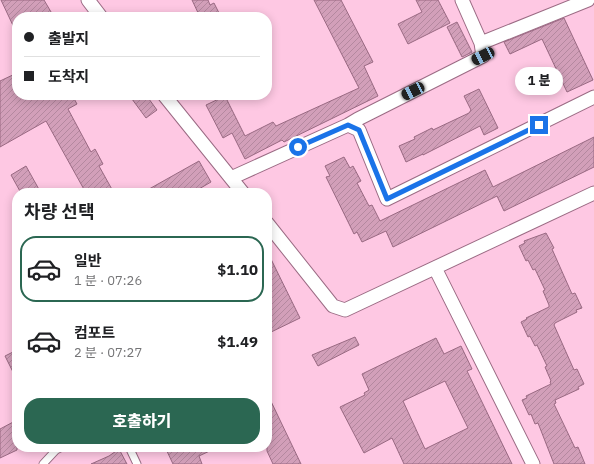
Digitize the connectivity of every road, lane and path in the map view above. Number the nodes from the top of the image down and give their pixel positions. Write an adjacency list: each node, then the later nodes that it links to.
1 (88, 0): 4 (street)
2 (462, 0): 5 (street)
3 (588, 0): 5 (street)
4 (98, 12)
5 (481, 43): 8 (street)
6 (594, 97): 8 (street)
7 (168, 100): 9 (street)
8 (348, 125): 9 (street)
9 (231, 178): 10 (street)
10 (239, 188)
11 (594, 193): 13 (street)
12 (272, 229): 13 (street)
13 (435, 268): 18 (street)
14 (54, 452): 16 (lane)
15 (131, 452): 17 (lane)
16 (43, 464)
17 (137, 464)
18 (533, 464)

